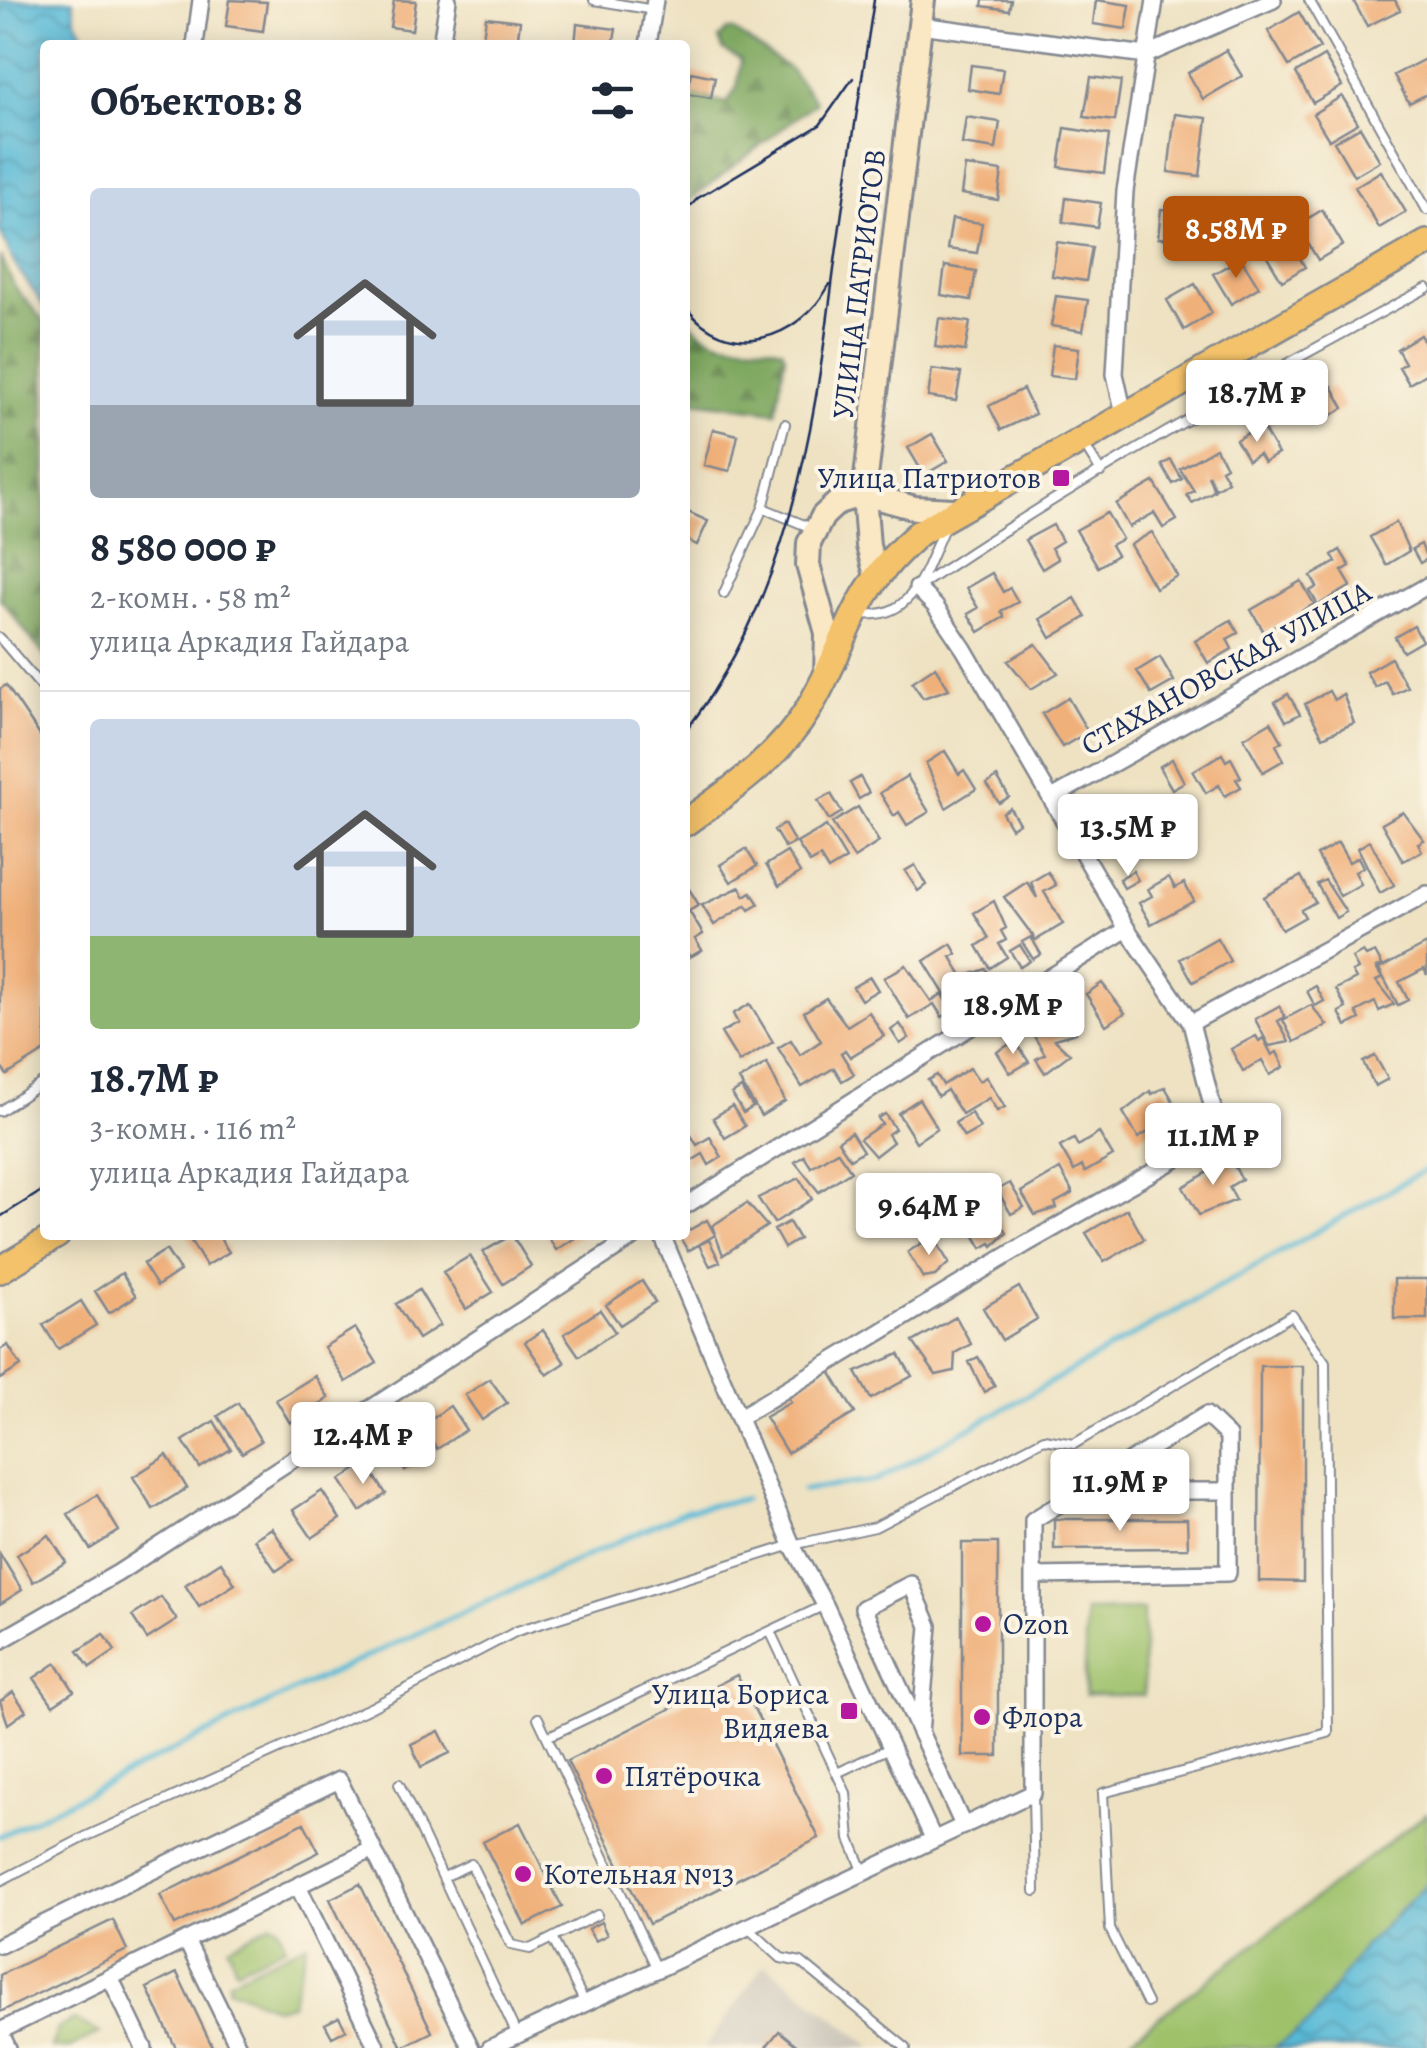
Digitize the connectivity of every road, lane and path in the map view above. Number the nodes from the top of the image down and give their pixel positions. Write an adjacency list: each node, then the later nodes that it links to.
1 (200, 0): 10 (street)
2 (448, 0): 11 (street)
3 (594, 0): 8 (lane)
4 (923, 0): 9 (main road, УЛИЦА ПАТРИОТОВ)
5 (1155, 0): 13 (street)
6 (1273, 0): 13 (street)
7 (1309, 0): 14 (lane)
8 (654, 5): 12 (street)
9 (920, 26): 13 (street); 21 (main road, УЛИЦА ПАТРИОТОВ)
10 (196, 40)
11 (442, 40)
12 (649, 40)
13 (1146, 54): 17 (street)
14 (1427, 210)
15 (1426, 246): 17 (main road)
16 (1427, 288): 20 (lane)
17 (1124, 414): 19 (main road)
18 (785, 424): 22 (lane)
19 (1080, 438): 20 (lane); 23 (main road)
20 (1101, 472): 28 (lane)
21 (864, 494): 23 (main road); 24 (main road); 25 (main road, УЛИЦА ПАТРИОТОВ)
22 (763, 508): 24 (lane); 29 (lane)
23 (953, 510): 25 (main road); 28 (lane)
24 (814, 529): 27 (main road)
25 (876, 574): 30 (main road)
26 (1427, 586): 34 (street, СТАХАНОВСКАЯ УЛИЦА)
27 (812, 587): 30 (lane); 32 (main road)
28 (917, 588): 30 (lane); 34 (street)
29 (724, 593)
30 (841, 609): 32 (main road)
31 (0, 638): 33 (lane)
32 (826, 676): 35 (main road)
33 (40, 685)
34 (1052, 798): 37 (street)
35 (690, 819)
36 (1427, 894): 38 (street)
37 (1127, 929): 38 (street); 41 (street)
38 (1190, 1023): 46 (street)
39 (40, 1084): 40 (lane)
40 (0, 1111)
41 (690, 1203)
42 (49, 1240): 45 (main road)
43 (628, 1240): 53 (street)
44 (664, 1240): 46 (street)
45 (0, 1270)
46 (740, 1417): 49 (street)
47 (1099, 1479): 48 (street); 48 (street); 50 (street)
48 (1228, 1490): 50 (street)
49 (792, 1545): 51 (street); 66 (lane); 77 (lane)
50 (1033, 1576): 60 (street)
51 (825, 1605): 52 (lane); 57 (street)
52 (770, 1631): 56 (lane); 58 (lane)
53 (0, 1642)
54 (538, 1718): 56 (lane)
55 (920, 1733): 55 (street); 61 (street)
56 (547, 1737): 74 (lane)
57 (892, 1747): 58 (lane); 62 (street)
58 (837, 1773): 64 (lane)
59 (399, 1784): 65 (lane)
60 (1032, 1793): 61 (street); 68 (lane)
61 (963, 1824): 62 (street)
62 (933, 1838): 64 (street)
63 (373, 1849): 67 (street); 73 (street); 84 (street)
64 (864, 1870): 70 (street)
65 (444, 1877): 71 (lane); 79 (lane)
66 (0, 1881)
67 (298, 1886): 72 (street); 83 (street)
68 (1034, 1891)
69 (597, 1916): 71 (lane)
70 (746, 1926): 74 (street); 86 (lane)
71 (552, 1938): 76 (lane)
72 (186, 1940): 75 (street); 82 (street)
73 (0, 1946)
74 (657, 1969): 76 (street)
75 (110, 1977): 78 (street); 81 (street)
76 (585, 2003): 79 (street)
77 (1147, 2003)
78 (0, 2031): 80 (street)
79 (518, 2035): 85 (street)
80 (8, 2048)
81 (144, 2048)
82 (239, 2048)
83 (378, 2048)
84 (471, 2048)
85 (490, 2048)
86 (906, 2048)

